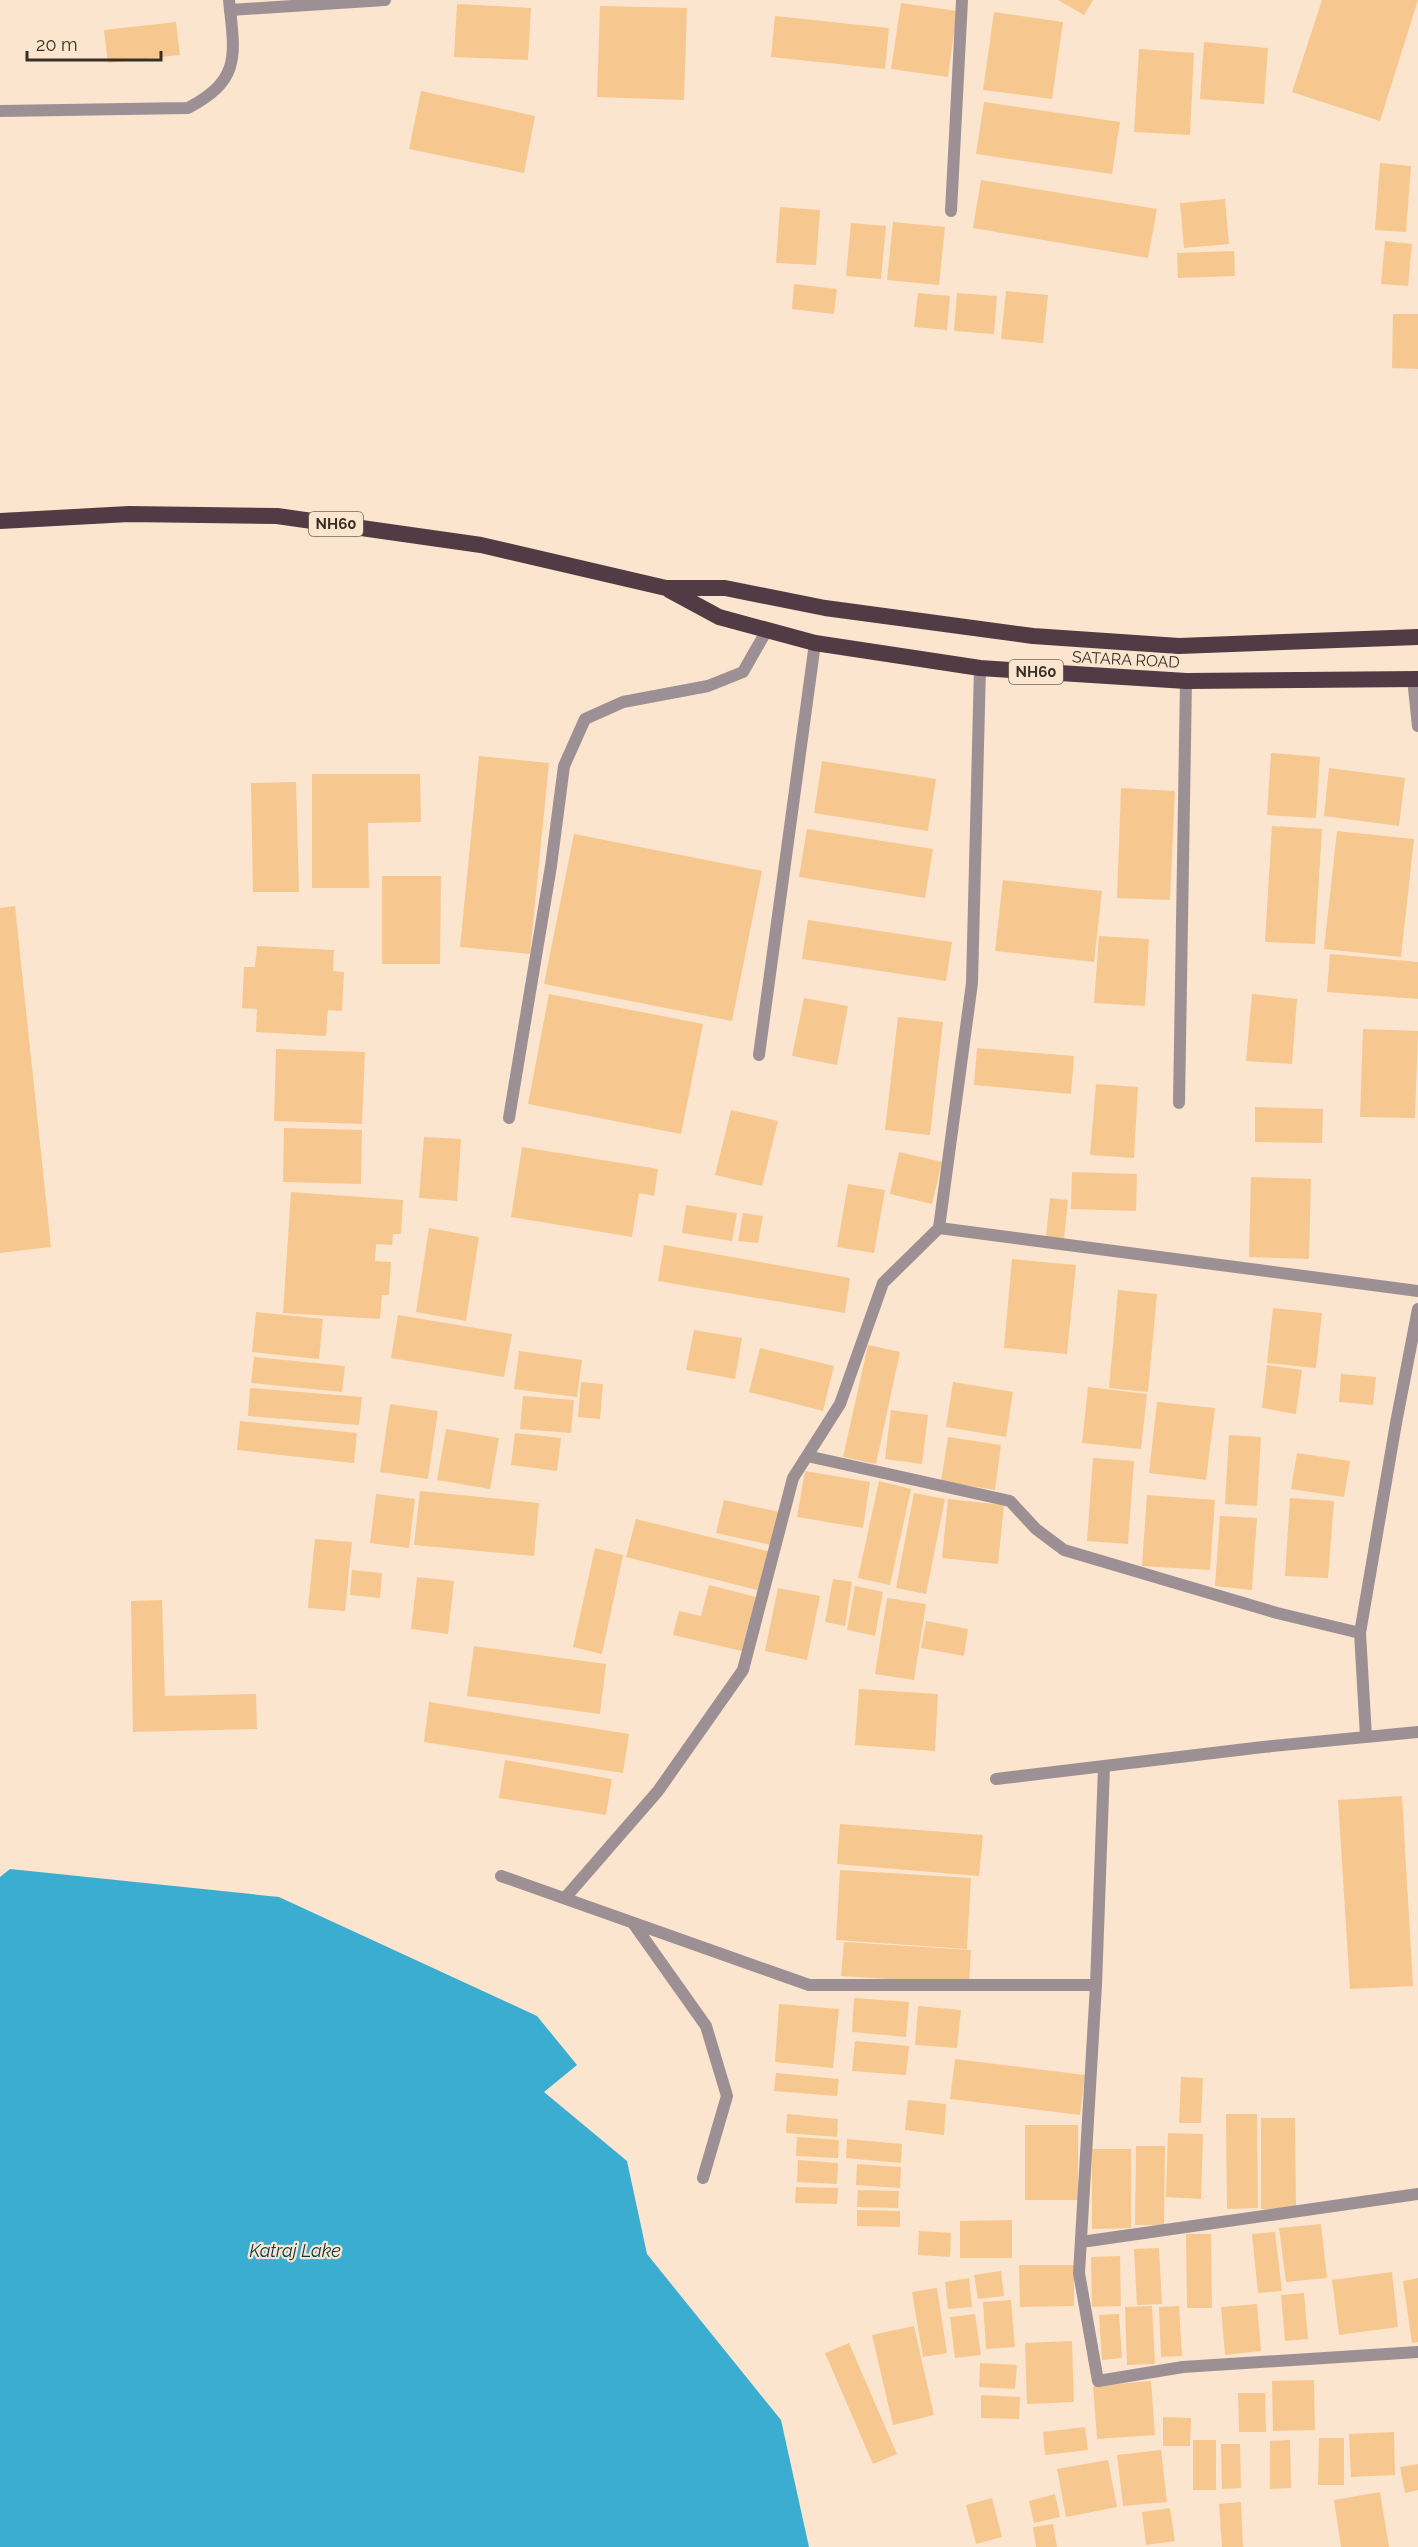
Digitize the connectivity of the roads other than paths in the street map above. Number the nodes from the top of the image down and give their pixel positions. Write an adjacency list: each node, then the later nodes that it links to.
1 (385, 0): 3 (street)
2 (962, 0): 5 (street)
3 (230, 5): 4 (street)
4 (0, 111)
5 (951, 211)
6 (0, 521): 7 (highway, NH60)
7 (666, 588): 8 (highway, SATARA ROAD / NH60); 9 (highway, NH60)
8 (767, 630): 10 (highway, SATARA ROAD / NH60); 17 (street)
9 (1418, 637)
10 (815, 643): 11 (highway, SATARA ROAD / NH60); 15 (street)
11 (980, 668): 13 (highway, SATARA ROAD / NH60); 18 (street)
12 (1416, 679): 13 (highway, SATARA ROAD / NH60); 14 (street)
13 (1186, 681): 16 (street)
14 (1418, 726)
15 (759, 1055)
16 (1179, 1103)
17 (509, 1118)
18 (939, 1228): 19 (street); 21 (street)
19 (1418, 1291)
20 (1418, 1309): 22 (street)
21 (807, 1456): 22 (street); 28 (street)
22 (1360, 1633): 24 (street)
23 (1418, 1732): 24 (street)
24 (1366, 1737): 25 (street)
25 (1104, 1767): 26 (street); 30 (street)
26 (996, 1779)
27 (501, 1876): 28 (street)
28 (565, 1899): 29 (street)
29 (633, 1923): 30 (street); 31 (street)
30 (1096, 1985): 33 (street)
31 (703, 2178)
32 (1418, 2194): 33 (street)
33 (1081, 2242): 34 (street)
34 (1418, 2352)

